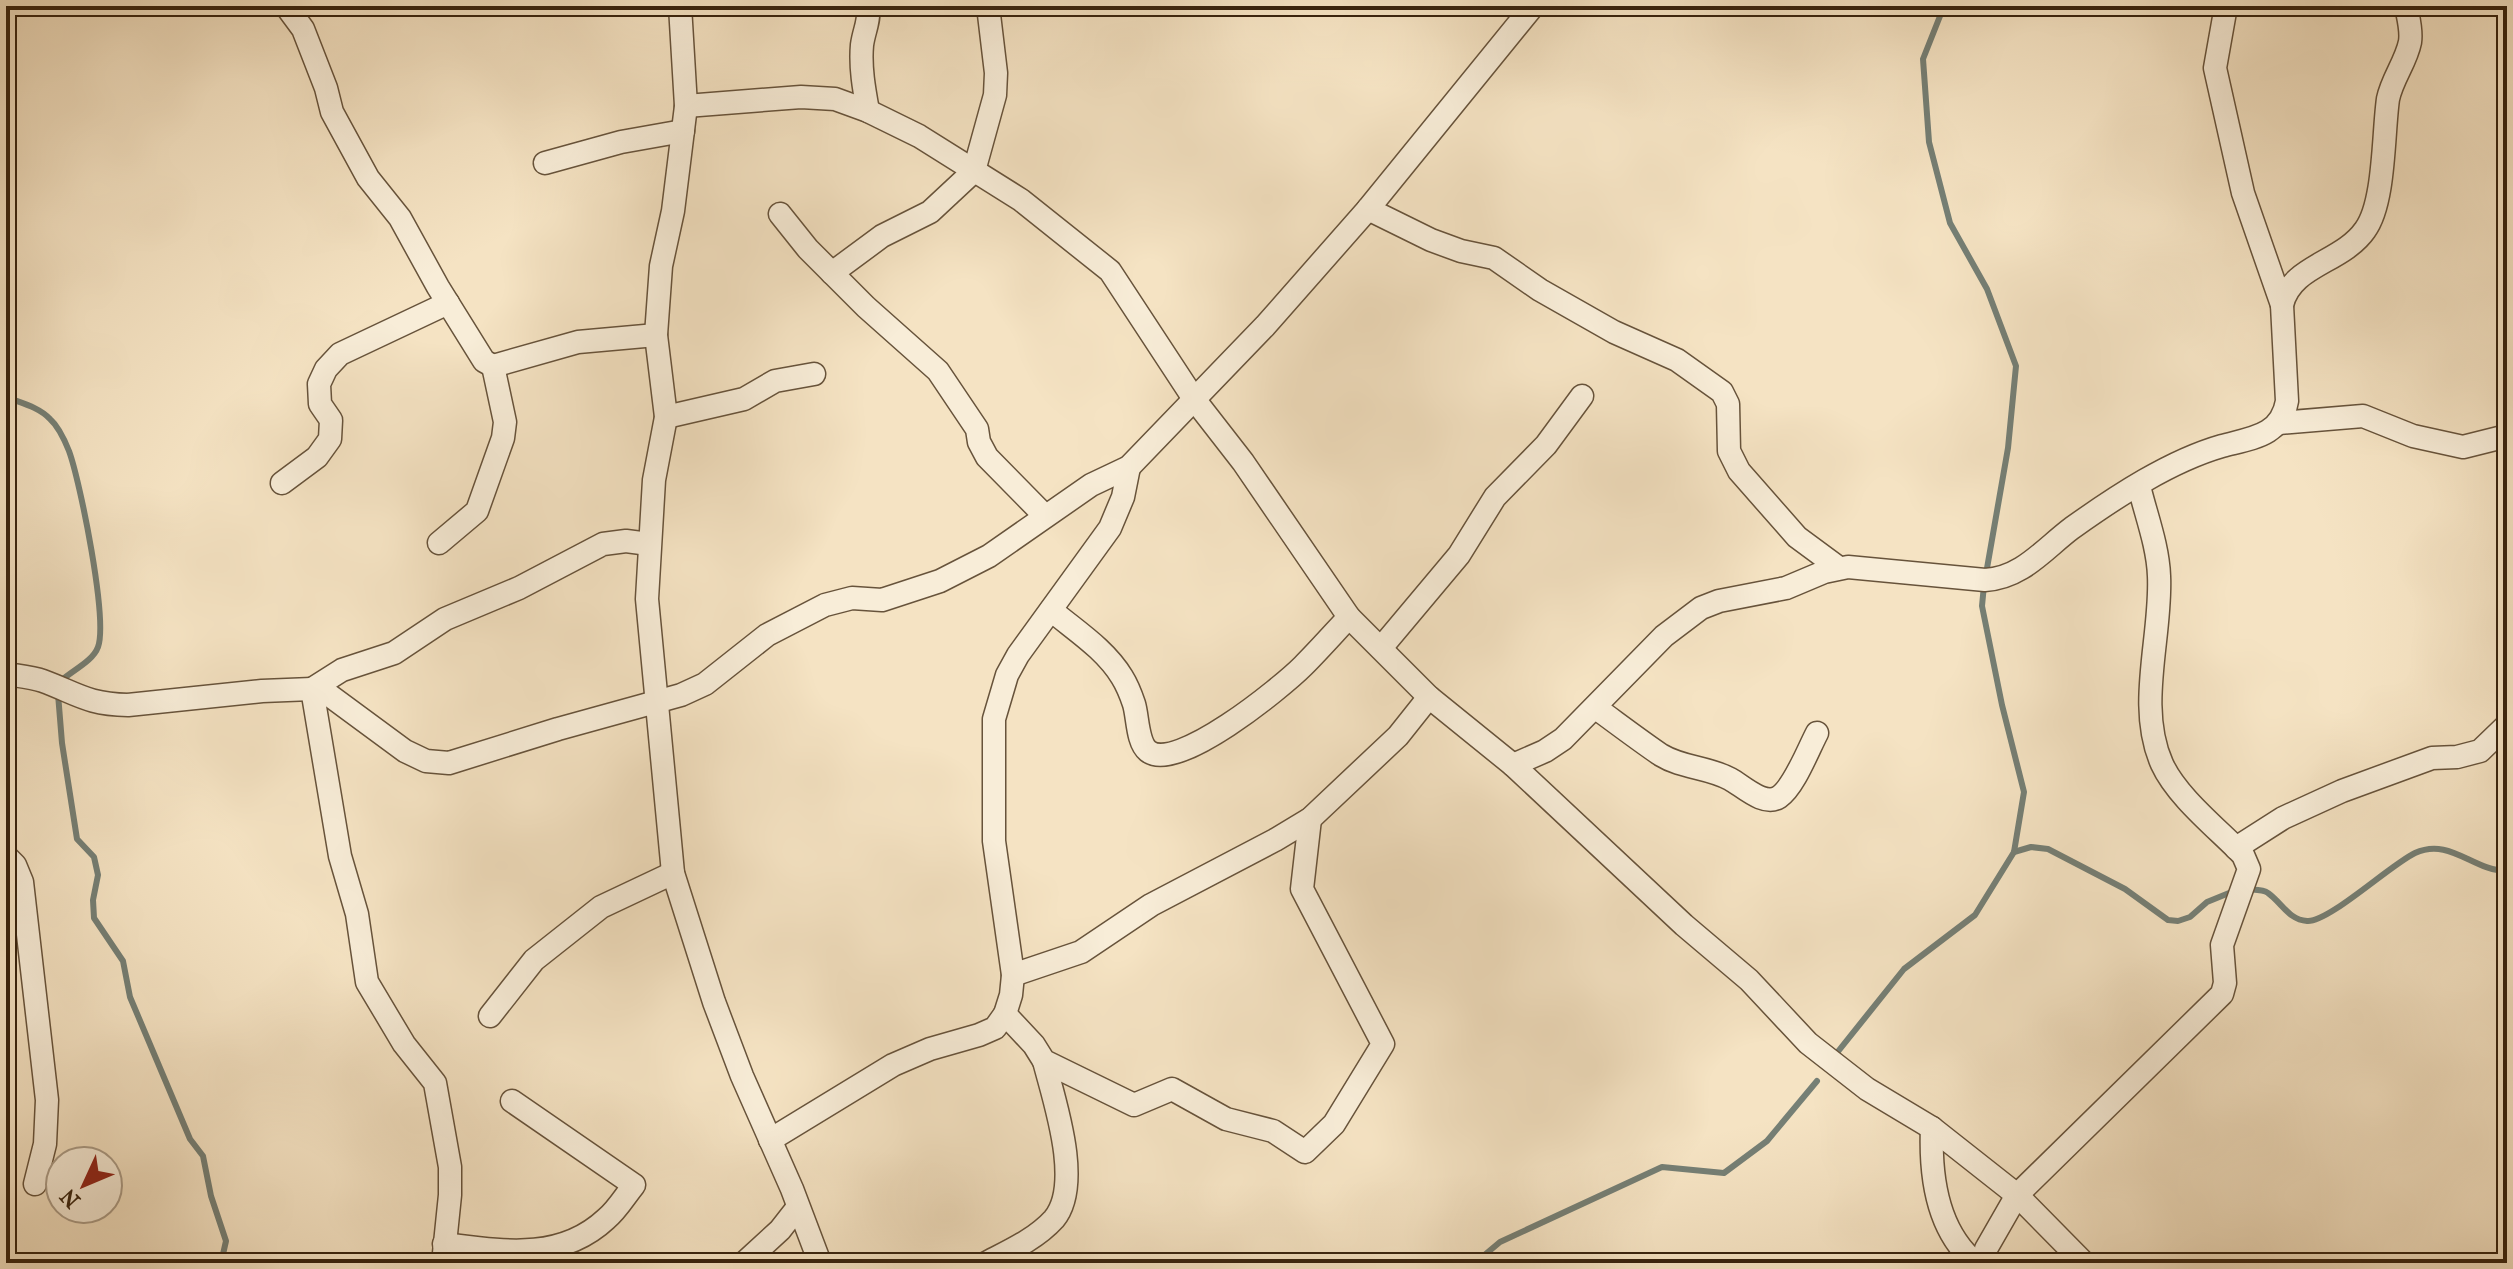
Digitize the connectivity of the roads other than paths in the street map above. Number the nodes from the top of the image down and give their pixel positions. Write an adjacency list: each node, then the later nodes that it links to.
1 (286, 6): 16 (street)
2 (680, 6): 8 (street)
3 (868, 6): 9 (street)
4 (988, 6): 12 (street)
5 (1533, 6): 13 (street)
6 (2226, 6): 17 (street)
7 (2406, 6): 17 (street)
8 (686, 106): 9 (street); 10 (street)
9 (868, 111): 12 (street)
10 (683, 131): 11 (street); 18 (street)
11 (545, 163)
12 (974, 171): 15 (street); 22 (street)
13 (1368, 209): 22 (street); 32 (street)
14 (780, 214): 15 (street)
15 (832, 273): 29 (street)
16 (448, 303): 19 (street); 27 (street)
17 (2282, 305): 24 (street)
18 (656, 335): 19 (street); 23 (street)
19 (493, 366): 30 (street)
20 (814, 374): 23 (street)
21 (1582, 396): 35 (street)
22 (1194, 399): 26 (street); 34 (street)
23 (666, 417): 31 (street)
24 (2279, 423): 25 (street); 28 (street)
25 (2507, 436)
26 (1129, 467): 29 (street); 33 (street)
27 (282, 483)
28 (2139, 486): 32 (street); 45 (street)
29 (1045, 516): 39 (street)
30 (439, 543)
31 (649, 544): 37 (street); 39 (street)
32 (1839, 568): 40 (street)
33 (1051, 610): 34 (street); 48 (street)
34 (1349, 617): 35 (street)
35 (1381, 648): 38 (street)
36 (6, 674): 37 (street)
37 (312, 689): 39 (street); 58 (street)
38 (1429, 697): 43 (street); 44 (street)
39 (655, 701): 47 (street)
40 (1596, 708): 42 (street); 43 (street)
41 (2507, 725): 45 (street)
42 (1817, 733)
43 (1513, 765): 53 (street)
44 (1310, 819): 48 (street); 51 (street)
45 (2236, 848): 56 (street)
46 (6, 856): 55 (street)
47 (673, 873): 50 (street); 54 (street)
48 (1013, 975): 49 (street)
49 (1005, 1014): 51 (street); 54 (street)
50 (490, 1016)
51 (1044, 1061): 61 (street)
52 (512, 1101): 58 (street)
53 (1932, 1128): 56 (street); 62 (street)
54 (770, 1140): 57 (street)
55 (35, 1184)
56 (2017, 1195): 63 (street); 64 (street)
57 (798, 1207): 59 (street); 60 (street)
58 (443, 1254)
59 (744, 1263)
60 (820, 1263)
61 (986, 1263)
62 (1976, 1263)
63 (1985, 1263)
64 (2084, 1263)

